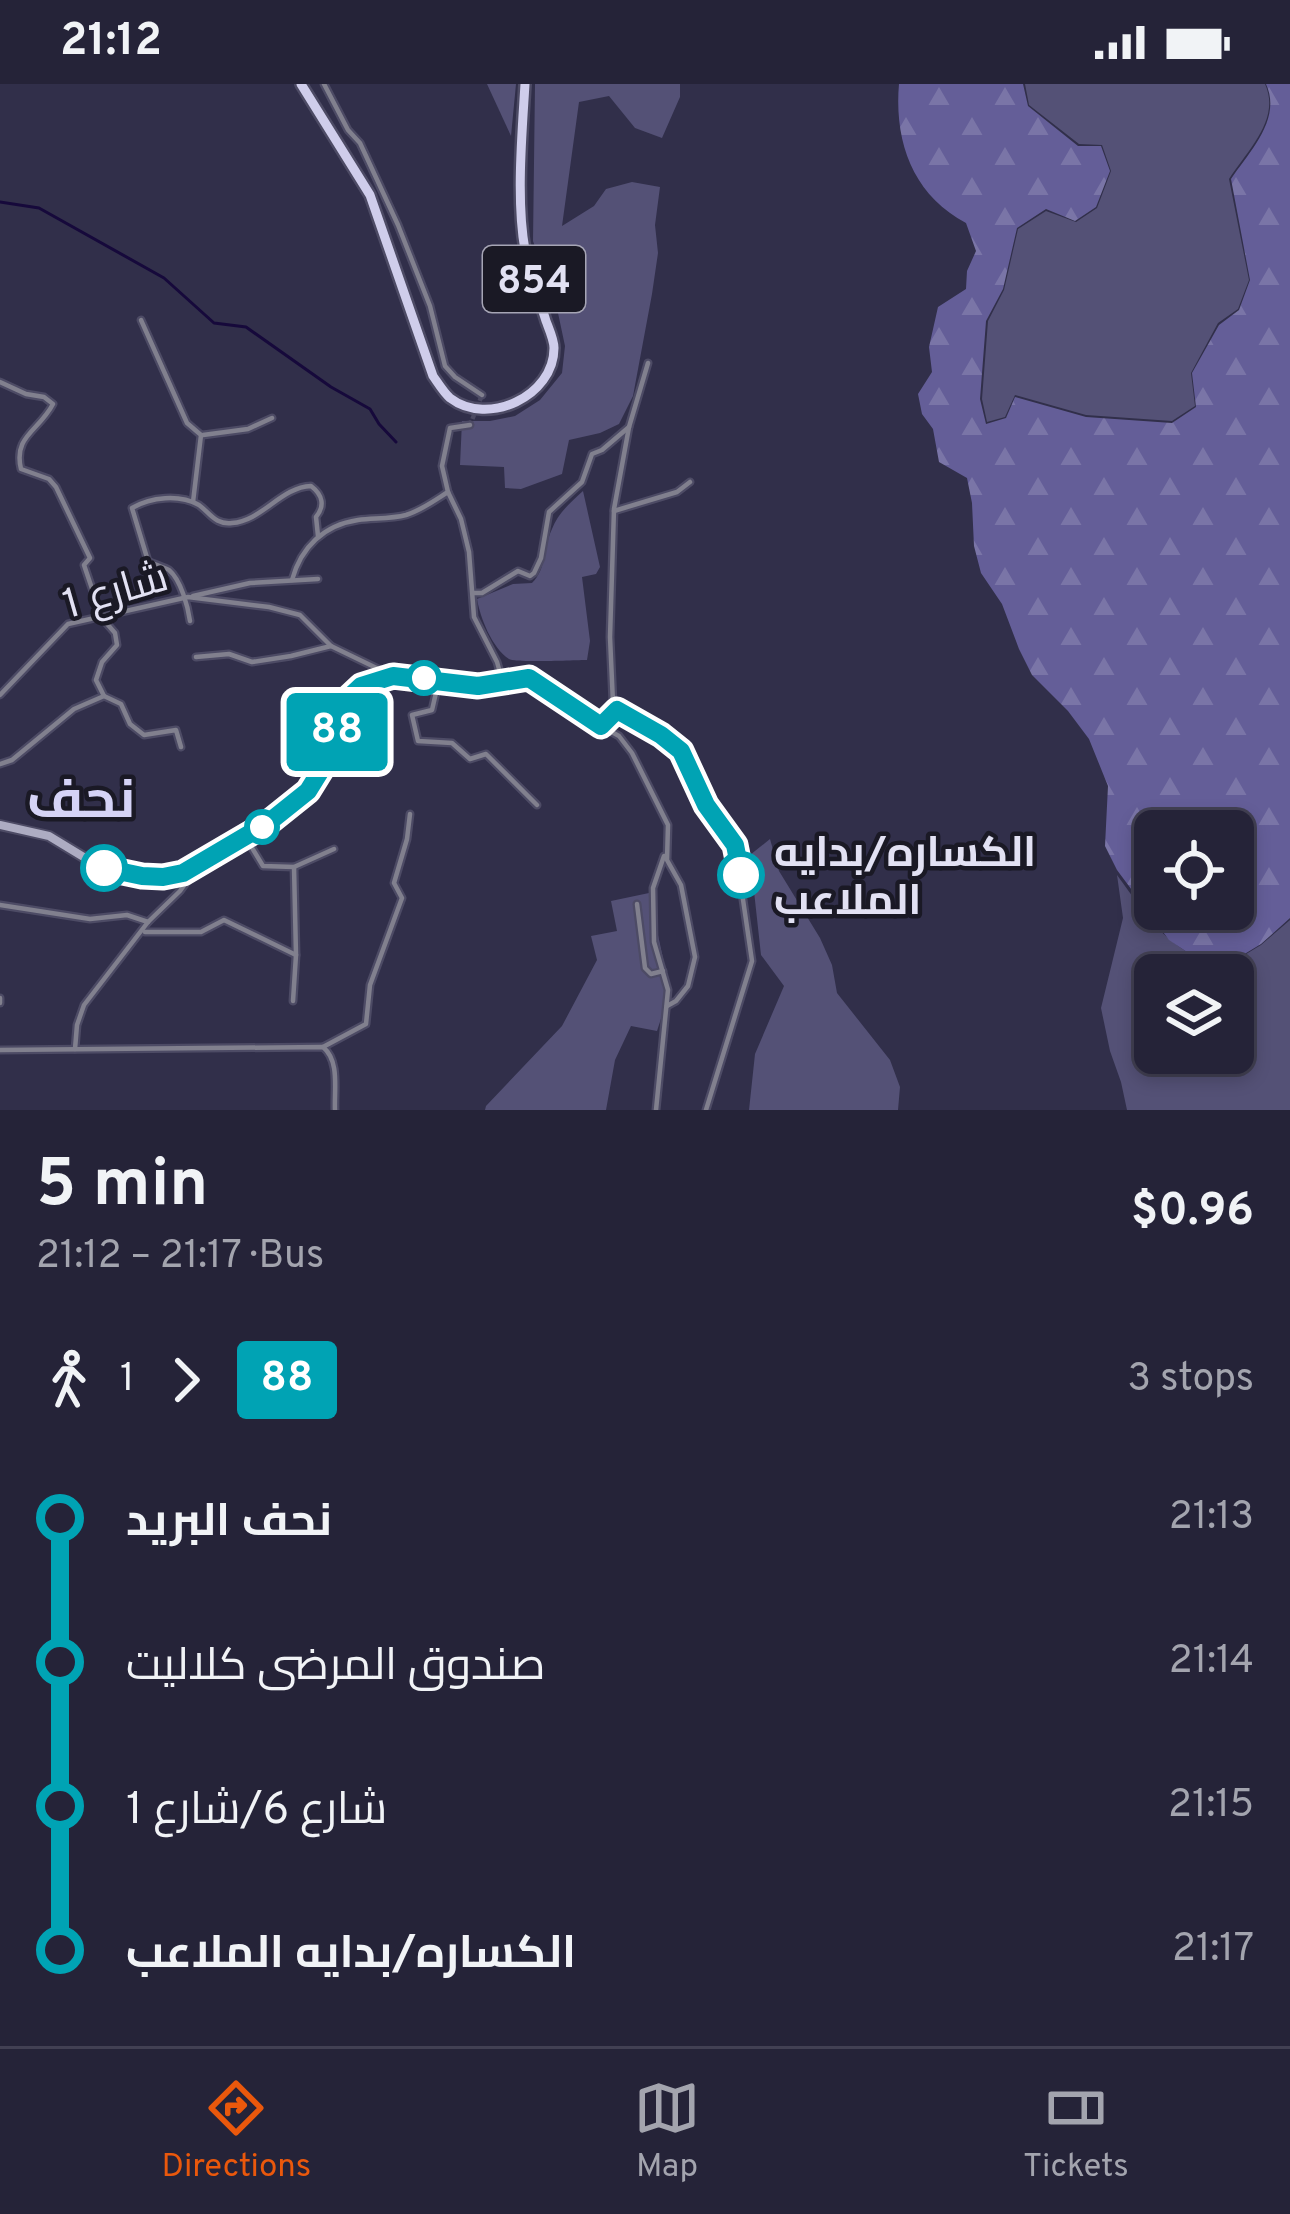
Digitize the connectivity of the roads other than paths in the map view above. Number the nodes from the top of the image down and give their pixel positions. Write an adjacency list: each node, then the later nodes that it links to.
1 (301, 84): 3 (main road, 854)
2 (324, 84): 7 (street)
3 (525, 84)
4 (141, 320): 11 (street)
5 (648, 363): 10 (street)
6 (2, 384): 21 (street)
7 (482, 394)
8 (272, 418): 11 (street)
9 (470, 425): 13 (street)
10 (628, 428): 15 (street); 19 (street)
11 (201, 435): 14 (street)
12 (689, 482): 15 (street)
13 (448, 492): 16 (street); 19 (street)
14 (193, 502): 16 (street); 20 (street)
15 (614, 511): 30 (street)
16 (318, 536): 18 (street)
17 (318, 579): 18 (street)
18 (292, 580): 20 (street)
19 (473, 593): 27 (street)
20 (185, 597): 21 (street, شارع 1); 22 (street); 23 (street, شارع 1)
21 (103, 618): 28 (street, شارع 1); 29 (street)
22 (190, 621)
23 (331, 646): 24 (street); 25 (street, شارع 1)
24 (196, 657)
25 (393, 676): 26 (street); 37 (street)
26 (439, 680): 27 (street); 34 (street)
27 (503, 683): 31 (street)
28 (0, 694)
29 (104, 696): 32 (street); 33 (street)
30 (617, 710): 31 (street); 55 (street)
31 (601, 726): 39 (street)
32 (181, 747)
33 (0, 764)
34 (537, 805)
35 (410, 814): 50 (street)
36 (0, 826): 40 (street)
37 (246, 837): 40 (street); 41 (street)
38 (334, 849): 41 (street)
39 (667, 849): 47 (street); 49 (street)
40 (198, 865): 44 (street)
41 (294, 867): 46 (street)
42 (638, 904): 47 (street)
43 (0, 905): 44 (street)
44 (148, 922): 45 (street)
45 (143, 932): 46 (street); 51 (street)
46 (296, 955): 48 (street)
47 (663, 971): 49 (street)
48 (293, 1001)
49 (667, 1006): 54 (street)
50 (323, 1047): 51 (street); 53 (street)
51 (76, 1048): 52 (street)
52 (0, 1050)
53 (335, 1110)
54 (656, 1110)
55 (706, 1110)

